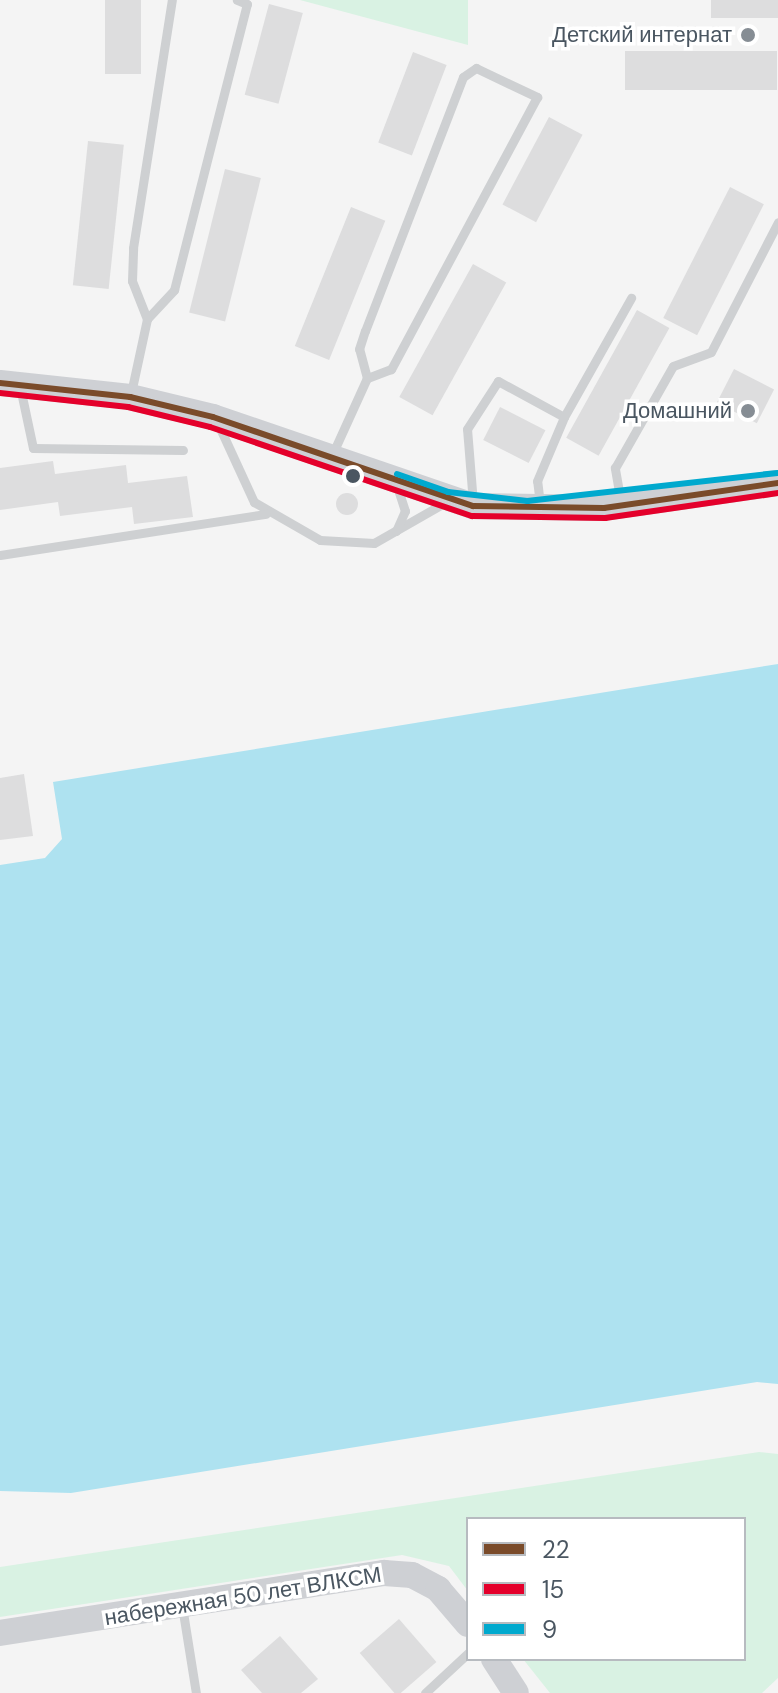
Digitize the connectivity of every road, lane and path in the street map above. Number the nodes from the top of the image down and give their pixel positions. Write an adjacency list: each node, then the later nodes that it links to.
1 (172, 0): 5 (lane)
2 (237, 0): 5 (lane)
3 (778, 222): 17 (lane)
4 (631, 298): 10 (lane)
5 (147, 319): 8 (lane)
6 (367, 378): 6 (lane); 12 (lane)
7 (10, 383): 8 (main road); 11 (lane)
8 (130, 397): 9 (main road)
9 (213, 417): 12 (main road); 19 (lane)
10 (564, 417): 16 (lane); 18 (lane)
11 (183, 450)
12 (330, 458): 13 (main road)
13 (394, 483): 15 (main road); 20 (lane)
14 (778, 483): 17 (main road)
15 (446, 502): 16 (main road); 20 (lane)
16 (473, 506): 18 (main road)
17 (621, 506): 18 (main road)
18 (541, 511)
19 (266, 514): 20 (lane); 21 (lane)
20 (391, 537)
21 (0, 555)
22 (182, 1606): 23 (main road, набережная 50 лет ВЛКСМ); 24 (main road, набережная 50 лет ВЛКСМ); 27 (lane)
23 (466, 1622)
24 (0, 1633)
25 (466, 1655): 28 (lane)
26 (495, 1661): 29 (main road)
27 (196, 1693)
28 (425, 1693)
29 (516, 1693)

